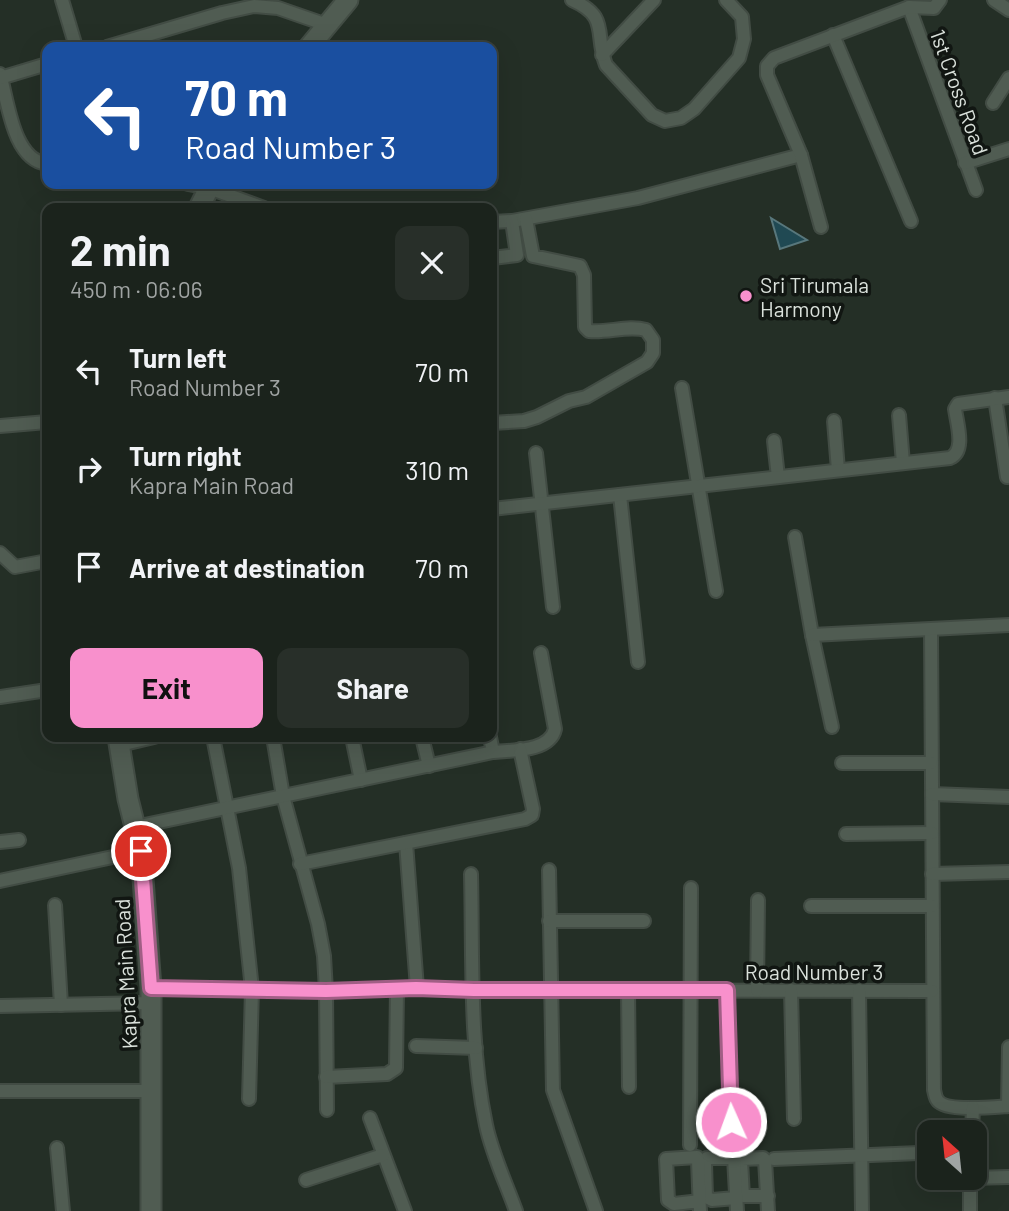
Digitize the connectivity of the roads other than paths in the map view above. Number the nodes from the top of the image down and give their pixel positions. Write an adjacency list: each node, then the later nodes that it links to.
1 (62, 0): 12 (street)
2 (348, 0): 10 (street)
3 (654, 0): 15 (street)
4 (726, 0): 15 (street)
5 (940, 0): 8 (street)
6 (994, 0): 9 (street)
7 (578, 1): 15 (street)
8 (909, 6): 11 (street); 23 (street, 1st Cross Road)
9 (1009, 10)
10 (327, 25): 13 (street); 14 (street)
11 (833, 35): 21 (street); 29 (street)
12 (75, 42)
13 (124, 42)
14 (313, 42)
15 (602, 55)
16 (42, 65): 17 (street)
17 (0, 77): 22 (street)
18 (1009, 78): 19 (street)
19 (993, 103)
20 (1009, 149): 23 (street)
21 (801, 155): 27 (street); 31 (street)
22 (42, 162)
23 (965, 163): 25 (street, 1st Cross Road)
24 (217, 189): 26 (street)
25 (976, 190)
26 (252, 203)
27 (526, 219): 28 (street); 33 (street)
28 (512, 221): 30 (street); 32 (street)
29 (911, 221)
30 (497, 222)
31 (821, 227)
32 (517, 255): 33 (street); 34 (street)
33 (533, 256): 41 (street)
34 (497, 257)
35 (682, 388): 49 (street)
36 (1009, 397): 37 (street)
37 (995, 398): 45 (street); 48 (street)
38 (899, 415): 45 (street)
39 (834, 421): 46 (street)
40 (42, 422): 42 (street)
41 (497, 423)
42 (0, 426)
43 (774, 440): 47 (street)
44 (536, 453): 51 (street)
45 (903, 463): 46 (street)
46 (838, 470): 47 (street)
47 (778, 477): 49 (street)
48 (1007, 477)
49 (698, 486): 50 (street); 56 (street)
50 (620, 495): 51 (street); 62 (street)
51 (541, 503): 52 (street); 57 (street)
52 (497, 508)
53 (795, 537): 60 (street)
54 (0, 554): 55 (street)
55 (42, 562)
56 (716, 591)
57 (553, 607)
58 (1009, 625): 59 (street)
59 (931, 629): 60 (street); 75 (street)
60 (812, 635): 65 (street)
61 (541, 653): 72 (street)
62 (638, 662)
63 (42, 691): 64 (street)
64 (0, 697)
65 (832, 727)
66 (119, 742): 82 (street, Kapra Main Road)
67 (214, 742): 81 (street)
68 (274, 742): 79 (street)
69 (353, 742): 77 (street)
70 (423, 742): 76 (street)
71 (491, 742): 73 (street)
72 (520, 749): 73 (street); 87 (street)
73 (493, 752): 76 (street)
74 (842, 763): 75 (street)
75 (931, 763): 78 (street)
76 (429, 766): 77 (street)
77 (361, 780): 79 (street)
78 (932, 794): 80 (street); 83 (street)
79 (283, 796): 81 (street); 89 (street)
80 (1009, 797)
81 (228, 806): 82 (street); 105 (street)
82 (135, 827): 88 (street, Kapra Main Road)
83 (932, 833): 84 (street); 93 (street)
84 (846, 834)
85 (19, 840): 86 (street)
86 (0, 842)
87 (406, 843): 89 (street); 103 (street)
88 (141, 851): 94 (street); 115 (street, Kapra Main Road)
89 (300, 864): 113 (street)
90 (549, 870): 100 (street)
91 (1009, 872): 93 (street)
92 (471, 874): 108 (street)
93 (932, 874): 99 (street)
94 (0, 881)
95 (691, 887): 107 (street)
96 (758, 900): 110 (street)
97 (55, 905): 116 (street)
98 (811, 906): 99 (street)
99 (932, 906): 114 (street)
100 (549, 921): 101 (street); 104 (street)
101 (644, 921)
102 (397, 988): 103 (street, Road Number 3); 113 (street, Road Number 3); 121 (street)
103 (416, 988): 108 (street, Road Number 3)
104 (551, 988): 106 (street, Road Number 3); 108 (street, Road Number 3); 148 (street)
105 (252, 989): 113 (street, Road Number 3); 115 (street, Road Number 3); 125 (street)
106 (628, 989): 107 (street, Road Number 3); 122 (street)
107 (691, 989): 109 (street, Road Number 3); 132 (street)
108 (474, 990): 120 (street)
109 (727, 990): 110 (street, Road Number 3); 133 (street)
110 (757, 990): 111 (street, Road Number 3)
111 (791, 990): 112 (street, Road Number 3); 130 (street)
112 (859, 990): 114 (street, Road Number 3); 137 (street)
113 (326, 991): 121 (street)
114 (932, 991): 127 (street)
115 (151, 995): 116 (street, Road Number 3); 124 (street, Kapra Main Road)
116 (61, 1004): 117 (street, Road Number 3)
117 (0, 1006)
118 (416, 1046): 120 (street)
119 (1009, 1047): 126 (street)
120 (476, 1048): 147 (street)
121 (326, 1077): 128 (street)
122 (628, 1087)
123 (0, 1091): 124 (street)
124 (152, 1091): 145 (street, Kapra Main Road)
125 (249, 1099)
126 (1009, 1106): 127 (street)
127 (973, 1108): 131 (street)
128 (327, 1110)
129 (370, 1118): 136 (street)
130 (794, 1119)
131 (972, 1120)
132 (690, 1145)
133 (732, 1148)
134 (57, 1149): 144 (street)
135 (917, 1153): 137 (street)
136 (383, 1155): 141 (street); 146 (street)
137 (861, 1157): 138 (street); 150 (street)
138 (774, 1160)
139 (1009, 1177): 140 (street)
140 (987, 1178)
141 (306, 1180)
142 (970, 1190): 151 (street)
143 (768, 1196): 149 (street)
144 (63, 1211)
145 (151, 1211)
146 (405, 1211)
147 (516, 1211)
148 (596, 1211)
149 (768, 1211)
150 (862, 1211)
151 (970, 1211)

